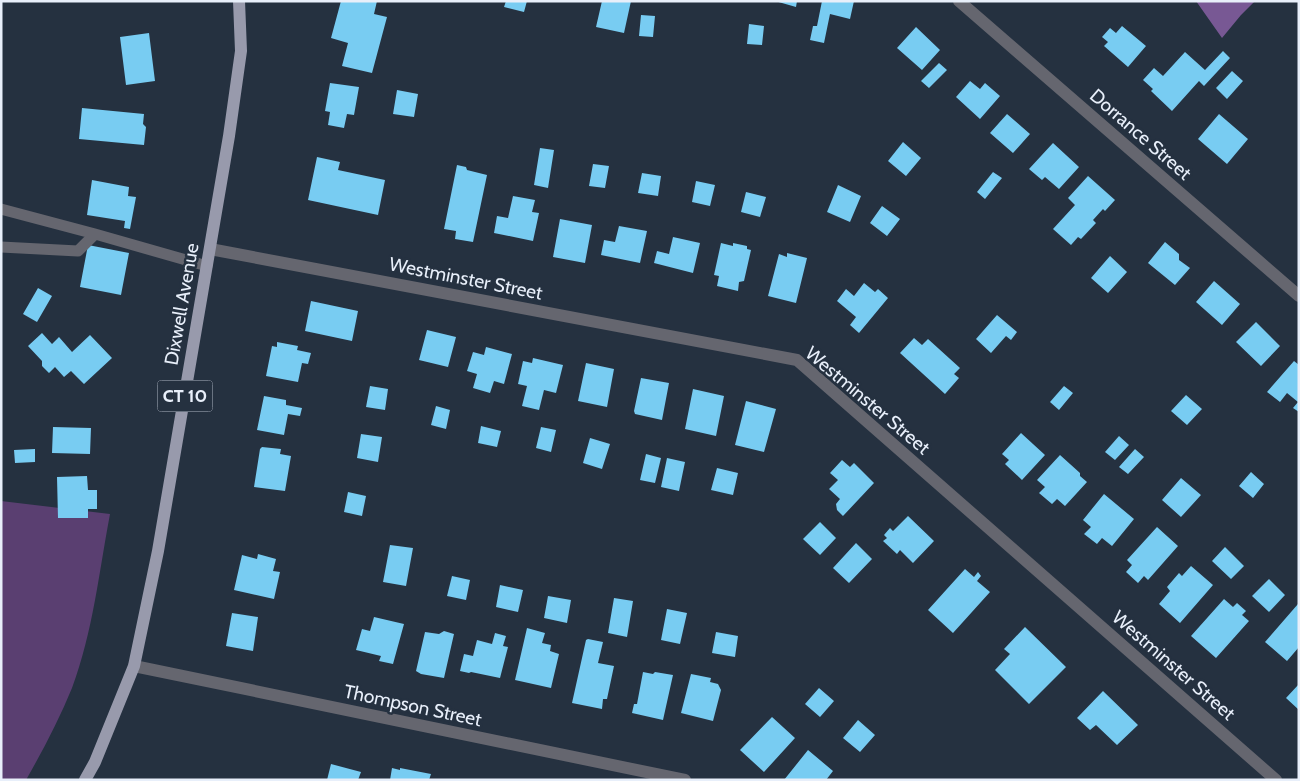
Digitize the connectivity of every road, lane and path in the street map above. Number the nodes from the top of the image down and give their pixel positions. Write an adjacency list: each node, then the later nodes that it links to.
1 (239, 1): 6 (main road, Dixwell Avenue / CT 10)
2 (959, 1): 8 (street, Dorrance Street)
3 (1, 209): 4 (lane)
4 (95, 234): 5 (lane); 7 (lane)
5 (1, 247)
6 (210, 249): 7 (main road, Dixwell Avenue / CT 10); 12 (street, Westminster Street)
7 (207, 266): 9 (main road, Dixwell Avenue / CT 10)
8 (1299, 296)
9 (134, 666): 10 (main road, Dixwell Avenue / CT 10); 11 (street, Thompson Street)
10 (85, 780)
11 (685, 780)
12 (1276, 780)

